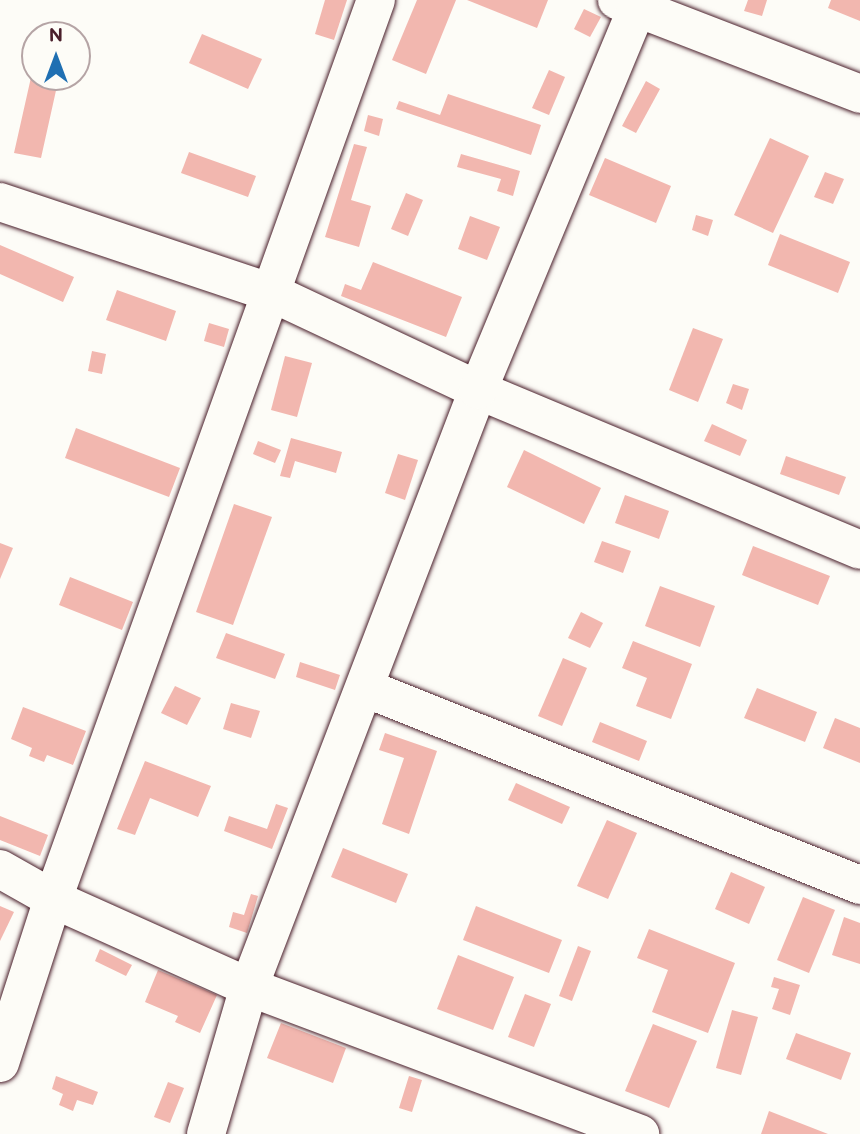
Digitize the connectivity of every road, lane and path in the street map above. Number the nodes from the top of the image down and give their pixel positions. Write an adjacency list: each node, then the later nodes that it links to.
1 (376, 0): 5 (street)
2 (631, 3): 3 (street); 6 (street)
3 (860, 94)
4 (0, 202): 5 (street)
5 (272, 293): 6 (street); 11 (street)
6 (478, 390): 7 (street); 8 (street)
7 (860, 550)
8 (365, 688): 10 (street); 12 (street)
9 (0, 869): 11 (street)
10 (860, 885)
11 (54, 899): 12 (street); 13 (street)
12 (249, 987): 14 (street); 15 (street)
13 (0, 1063)
14 (206, 1134)
15 (640, 1134)

